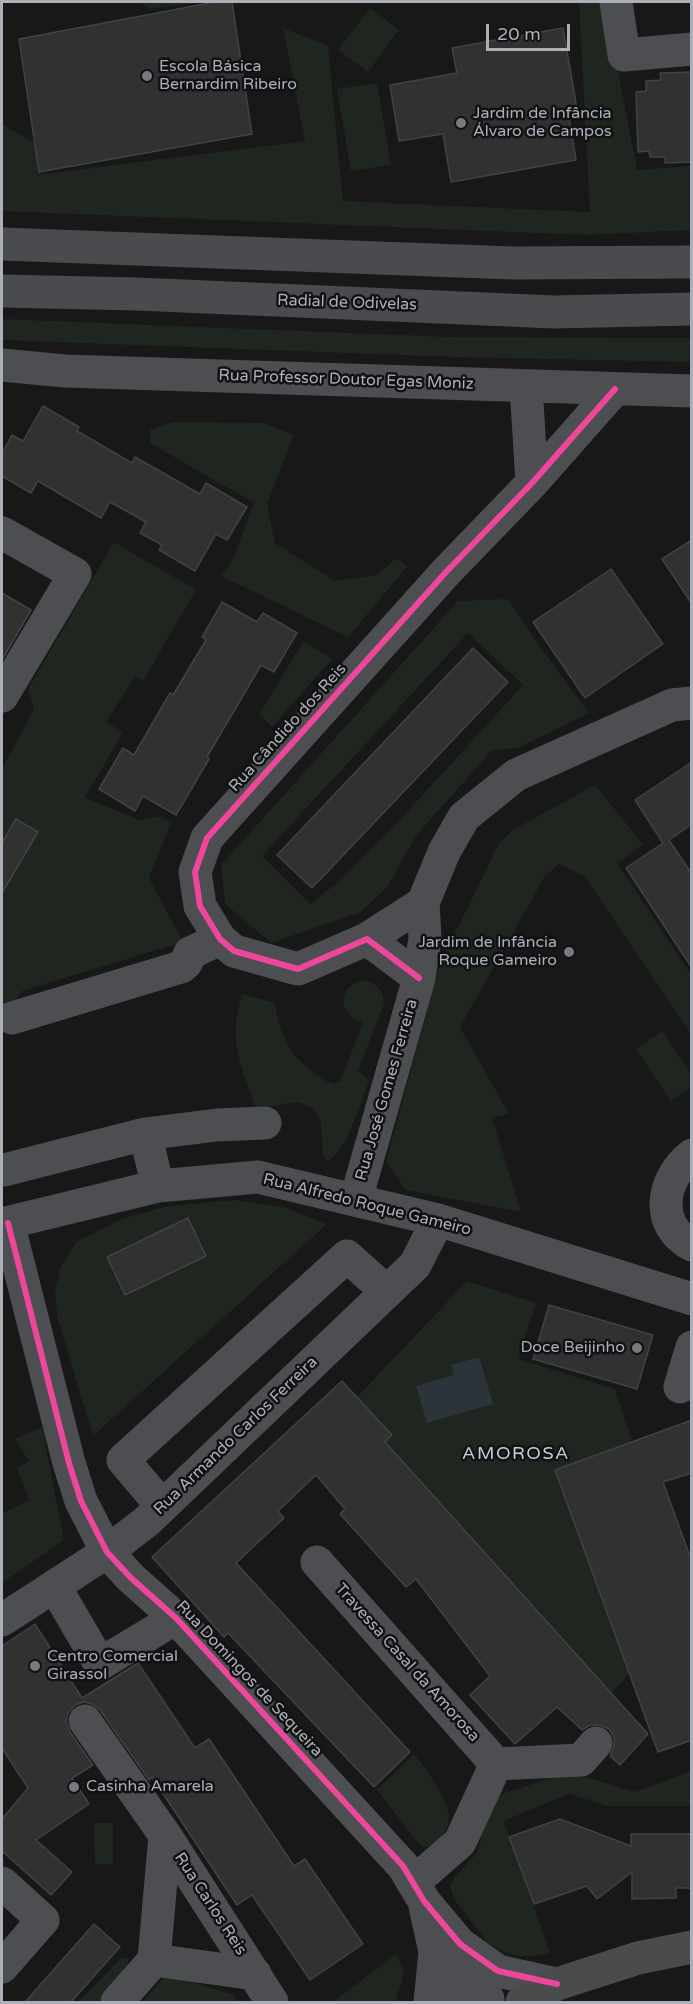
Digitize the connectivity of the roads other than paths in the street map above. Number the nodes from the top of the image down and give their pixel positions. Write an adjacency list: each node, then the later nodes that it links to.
1 (616, 2): 2 (street)
2 (692, 49)
3 (2, 244): 4 (highway)
4 (692, 262)
5 (2, 291): 6 (highway, Radial de Odivelas)
6 (692, 309)
7 (2, 365): 8 (street, Rua Professor Doutor Egas Moniz)
8 (65, 370): 9 (street); 10 (street, Rua Professor Doutor Egas Moniz)
9 (2, 386)
10 (525, 386): 11 (street, Rua Professor Doutor Egas Moniz); 13 (street)
11 (615, 389): 12 (street, Rua Professor Doutor Egas Moniz); 13 (street, Rua Cândido dos Reis)
12 (692, 391)
13 (532, 483): 18 (street, Rua Cândido dos Reis)
14 (2, 532): 15 (street)
15 (2, 696)
16 (692, 703): 17 (street, Rua José Gomes Ferreira)
17 (423, 903): 19 (street, Rua Cândido dos Reis); 20 (street, Rua José Gomes Ferreira)
18 (220, 939): 19 (street, Rua Cândido dos Reis); 21 (street)
19 (368, 939): 20 (street)
20 (419, 978): 27 (street, Rua José Gomes Ferreira)
21 (12, 1018)
22 (265, 1123): 23 (street)
23 (145, 1134): 25 (street); 26 (street)
24 (692, 1155): 30 (street)
25 (4, 1170)
26 (158, 1186): 27 (street, Rua Alfredo Roque Gameiro); 29 (street, Rua Alfredo Roque Gameiro)
27 (356, 1199): 28 (street, Rua Alfredo Roque Gameiro)
28 (438, 1220): 31 (street, Rua Armando Carlos Ferreira); 32 (street, Rua Alfredo Roque Gameiro)
29 (5, 1223): 36 (street, Rua Domingos de Sequeira)
30 (692, 1245)
31 (387, 1292): 35 (street, Rua Armando Carlos Ferreira); 35 (street)
32 (690, 1293)
33 (692, 1347): 34 (street)
34 (680, 1387)
35 (162, 1506): 36 (street, Rua Armando Carlos Ferreira)
36 (107, 1552): 38 (street, Rua Armando Carlos Ferreira); 39 (street, Rua Domingos de Sequeira)
37 (317, 1562): 43 (street, Travessa Casal da Amorosa)
38 (55, 1587): 39 (street); 40 (street, Rua Armando Carlos Ferreira)
39 (176, 1618): 46 (street, Rua Domingos de Sequeira)
40 (2, 1620)
41 (85, 1721): 44 (street, Rua Carlos Reis)
42 (597, 1743): 43 (street)
43 (496, 1764): 46 (street)
44 (165, 1835): 49 (street, Rua Carlos Reis); 51 (street, Rua Carlos Reis)
45 (2, 1883): 50 (street)
46 (418, 1892): 48 (street)
47 (692, 1947): 52 (main road)
48 (448, 1948): 52 (street); 55 (street); 56 (street); 57 (street)
49 (154, 1960): 51 (street, Rua Carlos Reis); 53 (street)
50 (2, 1967)
51 (255, 1974): 54 (street, Rua Carlos Reis)
52 (557, 1984): 58 (main road)
53 (117, 2002)
54 (272, 2002)
55 (430, 2002)
56 (466, 2002)
57 (487, 2002)
58 (522, 2002)

